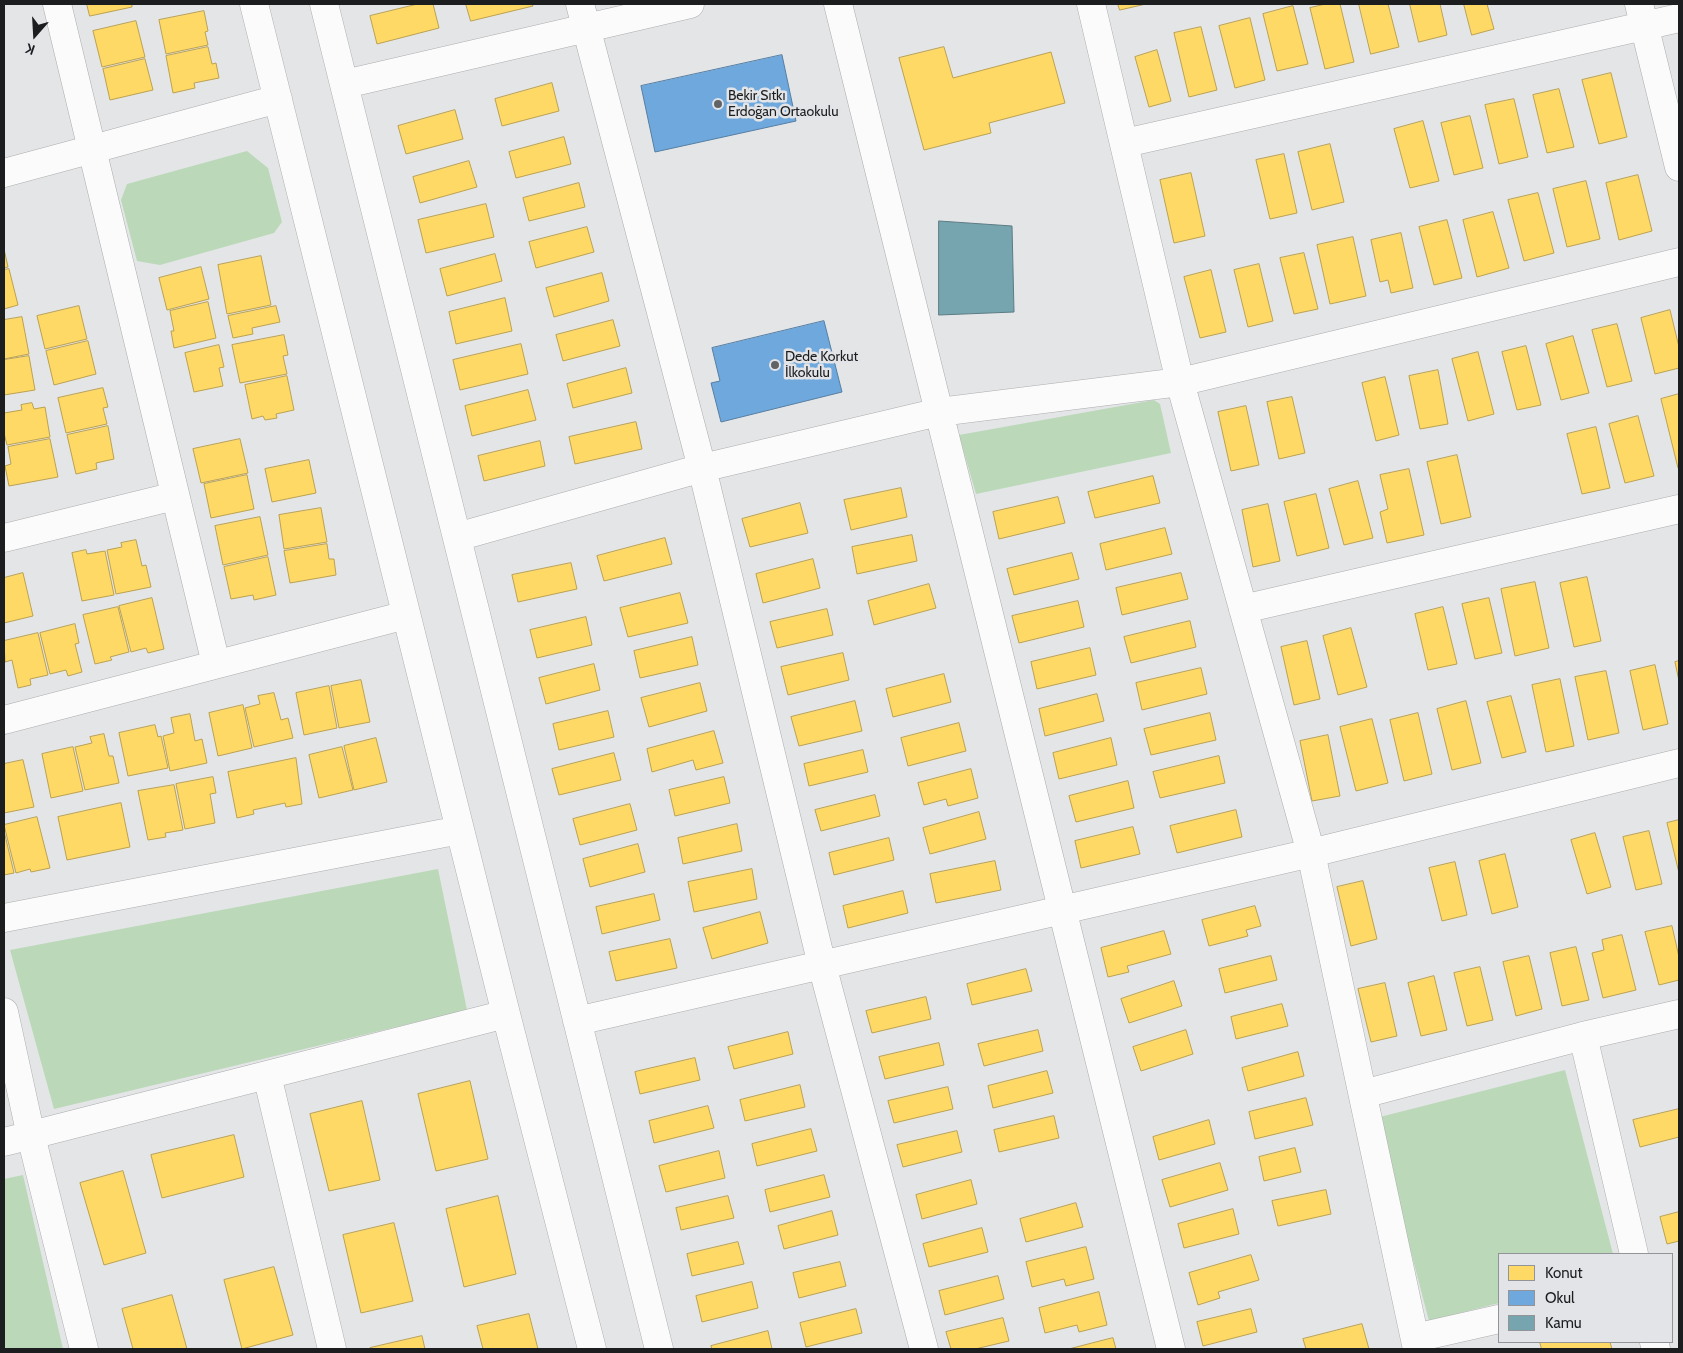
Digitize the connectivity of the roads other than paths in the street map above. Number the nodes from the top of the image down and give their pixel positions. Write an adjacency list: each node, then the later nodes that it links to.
1 (56, 4): 13 (street)
2 (254, 4): 11 (street)
3 (324, 4): 10 (street)
4 (690, 4): 8 (street)
5 (838, 4): 18 (street)
6 (1091, 4): 12 (street)
7 (1641, 15): 9 (street); 12 (street); 14 (street)
8 (584, 16): 10 (street); 19 (street)
9 (1679, 18)
10 (345, 84): 22 (street)
11 (278, 99): 13 (street); 25 (street)
12 (1125, 143): 17 (street)
13 (91, 149): 15 (street); 20 (street)
14 (1679, 167)
15 (4, 173)
16 (1679, 262): 17 (street)
17 (1180, 382): 18 (street); 24 (street)
18 (939, 412): 19 (street); 31 (street)
19 (702, 468): 22 (street); 33 (street)
20 (175, 496): 23 (street); 26 (street)
21 (1679, 509): 24 (street)
22 (457, 537): 37 (street)
23 (4, 538)
24 (1243, 609): 30 (street)
25 (406, 615): 26 (street); 29 (street)
26 (216, 664): 27 (street)
27 (4, 720)
28 (1679, 763): 30 (street)
29 (460, 830): 32 (street); 35 (street)
30 (1311, 853): 31 (street); 40 (street)
31 (1062, 910): 33 (street); 51 (street)
32 (4, 918)
33 (822, 965): 37 (street); 50 (street)
34 (4, 1012): 41 (street)
35 (506, 1014): 39 (street); 48 (street)
36 (1679, 1014): 38 (street)
37 (577, 1021): 49 (street)
38 (1583, 1036): 40 (street); 43 (street)
39 (267, 1075): 41 (street); 47 (street)
40 (1362, 1094): 45 (street)
41 (30, 1136): 42 (street); 46 (street)
42 (4, 1142)
43 (1634, 1253)
44 (1498, 1319): 45 (street)
45 (1416, 1343)
46 (84, 1349)
47 (332, 1349)
48 (592, 1349)
49 (659, 1349)
50 (924, 1349)
51 (1171, 1349)

